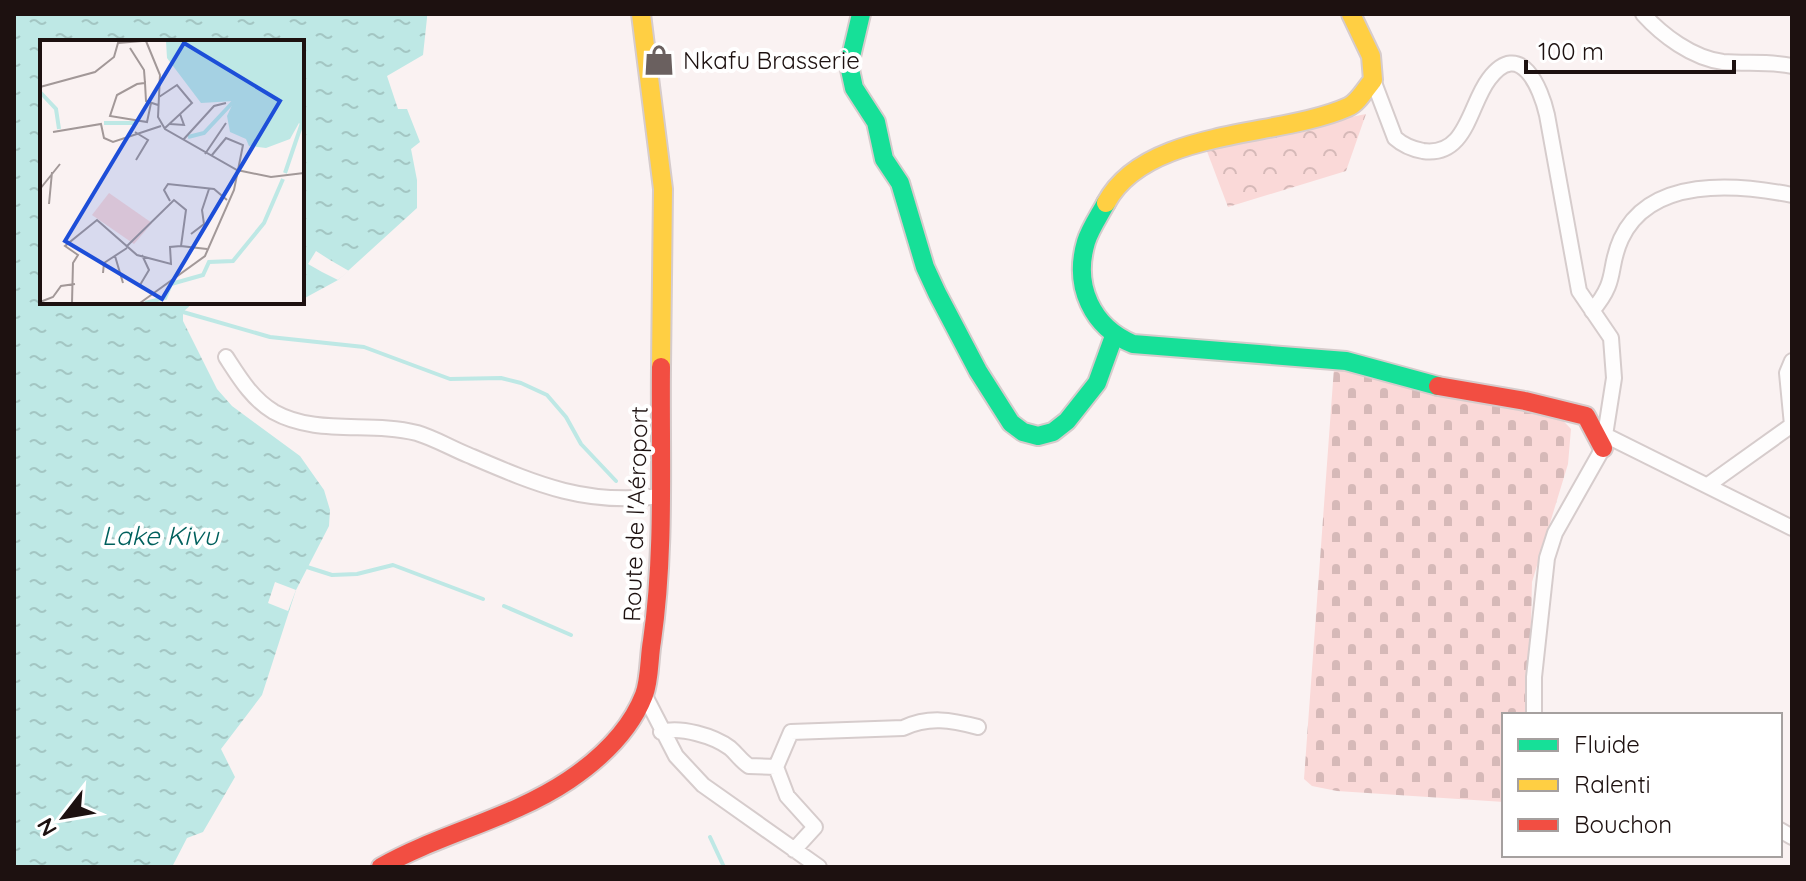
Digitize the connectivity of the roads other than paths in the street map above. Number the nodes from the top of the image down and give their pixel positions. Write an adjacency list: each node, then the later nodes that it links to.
1 (641, 14): 14 (main road, Route de l'Aéroport)
2 (861, 14): 9 (main road)
3 (1351, 14): 6 (main road)
4 (1643, 14): 5 (street)
5 (1792, 66)
6 (1373, 80): 8 (street); 9 (main road)
7 (1792, 195): 8 (street)
8 (1592, 311): 12 (street)
9 (1114, 336): 12 (main road)
10 (226, 357): 14 (street)
11 (1792, 361): 13 (street)
12 (1604, 441): 13 (street); 17 (street)
13 (1708, 485): 15 (street)
14 (661, 496): 16 (main road, Route de l'Aéroport)
15 (1792, 528)
16 (644, 694): 19 (street); 22 (main road, Route de l'Aéroport)
17 (1534, 713)
18 (978, 727): 20 (street)
19 (661, 732): 20 (street); 21 (street)
20 (776, 767): 21 (street)
21 (794, 850): 23 (street)
22 (381, 867)
23 (819, 867)

